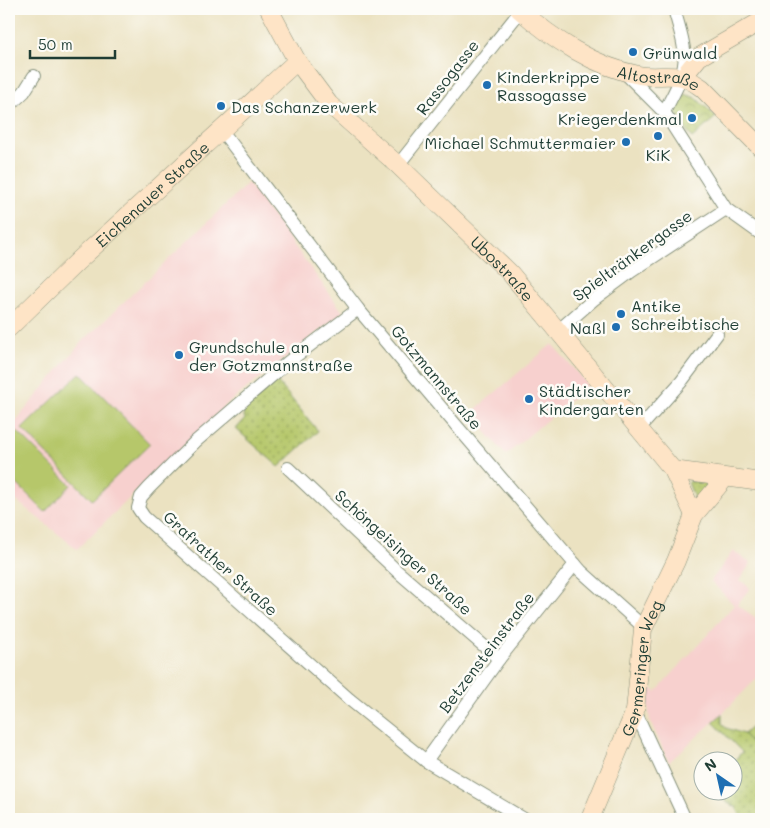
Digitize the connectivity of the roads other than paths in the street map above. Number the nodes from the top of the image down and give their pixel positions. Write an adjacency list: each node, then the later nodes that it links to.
1 (269, 9): 5 (street, Ubostraße)
2 (521, 9): 6 (street, Altostraße); 13 (street, Rassogasse)
3 (674, 9): 8 (street)
4 (761, 21): 8 (street)
5 (297, 61): 11 (street, Eichenauer Straße); 13 (street, Ubostraße)
6 (624, 71): 8 (street, Altostraße); 10 (street)
7 (34, 76): 9 (street)
8 (683, 77): 10 (street); 12 (street, Altostraße)
9 (9, 106)
10 (664, 112): 14 (street)
11 (222, 131): 16 (street, Gotzmannstraße); 17 (street, Eichenauer Straße)
12 (761, 148)
13 (398, 166): 18 (street, Ubostraße)
14 (726, 209): 15 (street); 18 (street, Spieltränkergasse)
15 (761, 234)
16 (358, 309): 26 (street, Gotzmannstraße); 30 (street, Grafrather Straße)
17 (9, 328)
18 (559, 330): 20 (street, Ubostraße)
19 (717, 334): 20 (street)
20 (638, 430): 22 (street, Ubostraße)
21 (288, 468): 28 (street, Schöngeisinger Straße)
22 (673, 470): 23 (street); 25 (street)
23 (725, 478): 24 (street); 25 (street, Germeringer Weg)
24 (761, 482)
25 (694, 516): 27 (street, Germeringer Weg)
26 (574, 564): 27 (street, Gotzmannstraße); 28 (street, Betzensteinstraße)
27 (643, 629): 29 (street, Germeringer Weg)
28 (499, 659): 30 (street, Betzensteinstraße)
29 (635, 711): 32 (street, Germeringer Weg); 33 (street)
30 (426, 761): 31 (street, Grafrather Straße)
31 (524, 819)
32 (590, 819)
33 (685, 819)

